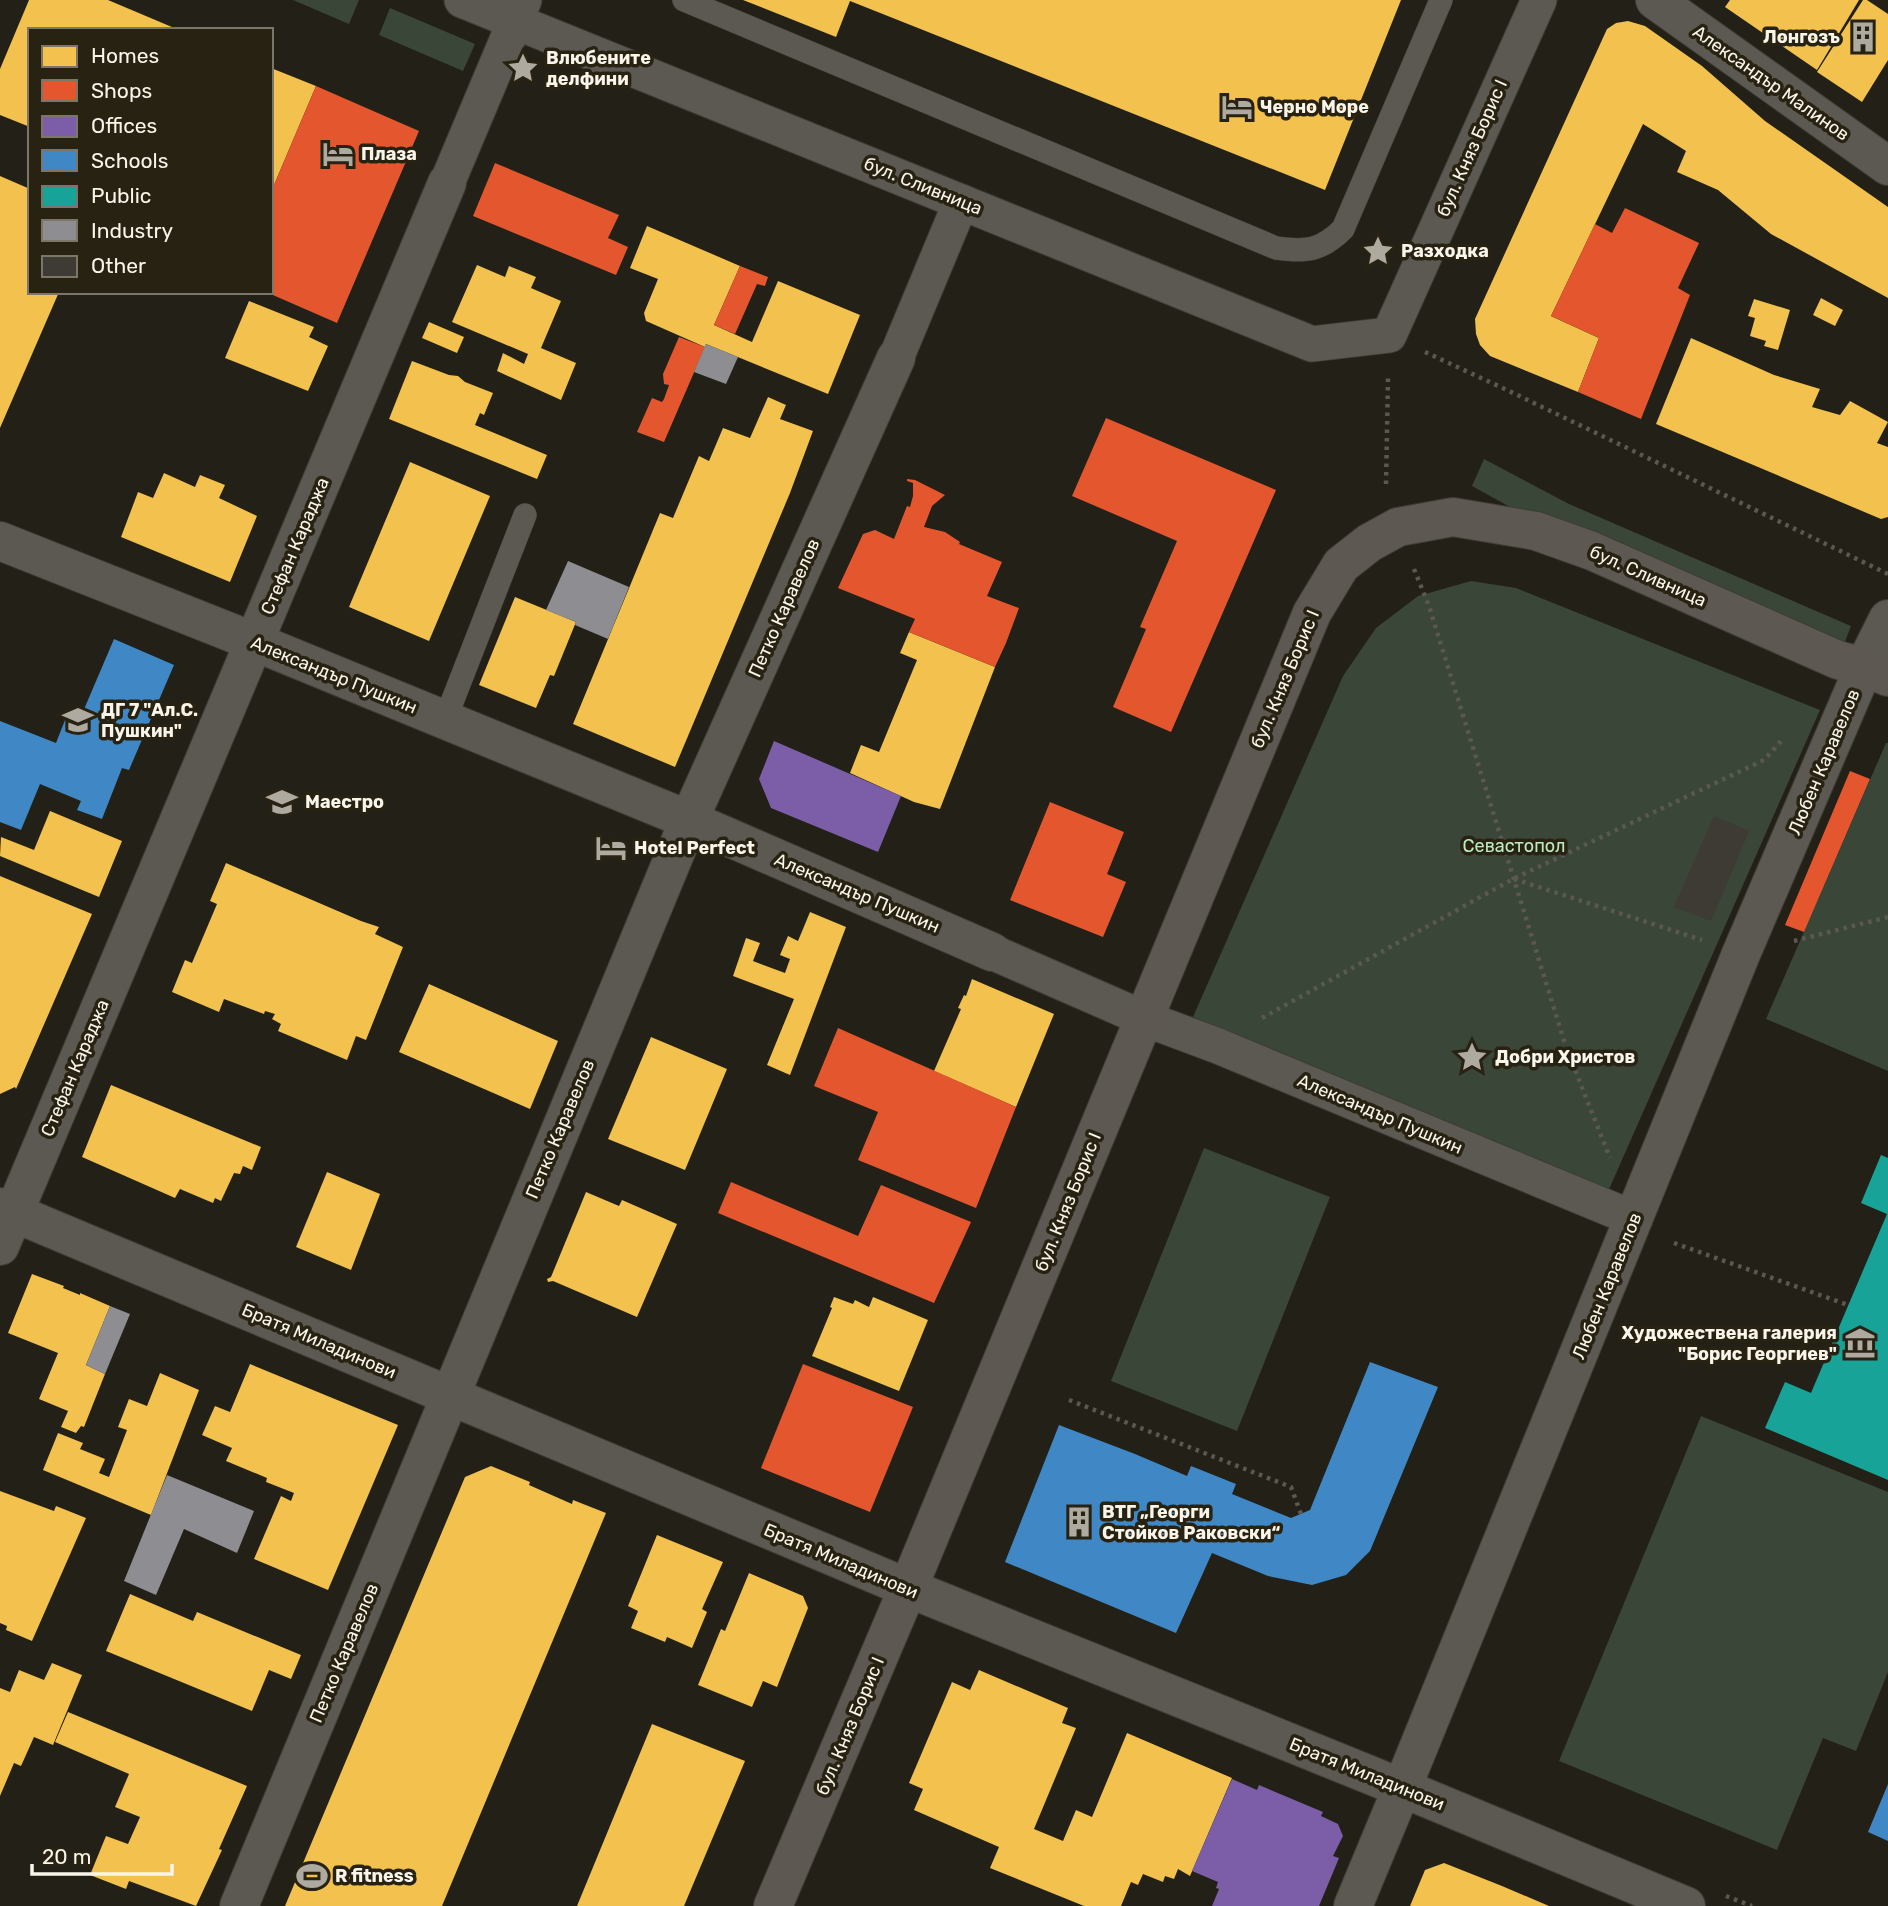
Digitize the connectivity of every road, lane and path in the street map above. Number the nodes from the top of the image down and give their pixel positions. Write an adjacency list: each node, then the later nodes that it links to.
1 (462, 0): 6 (street, бул. Сливница)
2 (684, 0): 3 (lane)
3 (1441, 0)
4 (1539, 0): 10 (street, бул. Княз Борис I)
5 (1655, 0): 7 (street, Александър Малинов)
6 (519, 10): 8 (street, Стефан Караджа); 9 (street, бул. Сливница)
7 (1888, 166)
8 (447, 183): 17 (street, Стефан Караджа)
9 (961, 202): 10 (street, бул. Сливница); 11 (street)
10 (1388, 335): 13 (path); 15 (path)
11 (896, 358): 21 (street, Петко Каравелов)
12 (524, 515): 19 (lane)
13 (1398, 527): 18 (main road, бул. Сливница); 22 (path); 26 (main road, бул. Княз Борис I)
14 (0, 541): 17 (street, Александър Пушкин)
15 (1888, 574)
16 (1888, 619): 18 (street, Любен Каравелов)
17 (255, 642): 19 (street, Александър Пушкин); 29 (street, Стефан Караджа)
18 (1876, 672): 25 (street, Любен Каравелов)
19 (446, 720): 21 (street, Александър Пушкин)
20 (1790, 731): 22 (path)
21 (689, 820): 24 (street, Александър Пушкин); 32 (street, Петко Каравелов)
22 (1513, 879): 25 (path); 27 (path); 28 (path)
23 (1888, 917): 25 (path)
24 (992, 952): 26 (street, Александър Пушкин)
25 (1741, 954): 28 (street, Любен Каравелов)
26 (1143, 1018): 27 (street, Александър Пушкин); 35 (main road, бул. Княз Борис I)
27 (1218, 1046): 28 (street, Александър Пушкин)
28 (1634, 1219): 36 (street, Любен Каравелов)
29 (5, 1222): 32 (street, Братя Миладинови)
30 (1674, 1243): 31 (path)
31 (1848, 1306)
32 (450, 1396): 35 (street, Братя Миладинови); 37 (street, Петко Каравелов)
33 (1069, 1400): 34 (path)
34 (1301, 1514)
35 (908, 1588): 36 (street, Братя Миладинови); 38 (main road, бул. Княз Борис I)
36 (1402, 1788): 39 (street, Любен Каравелов); 40 (street, Братя Миладинови)
37 (239, 1906)
38 (774, 1906)
39 (1353, 1906)
40 (1686, 1906)

